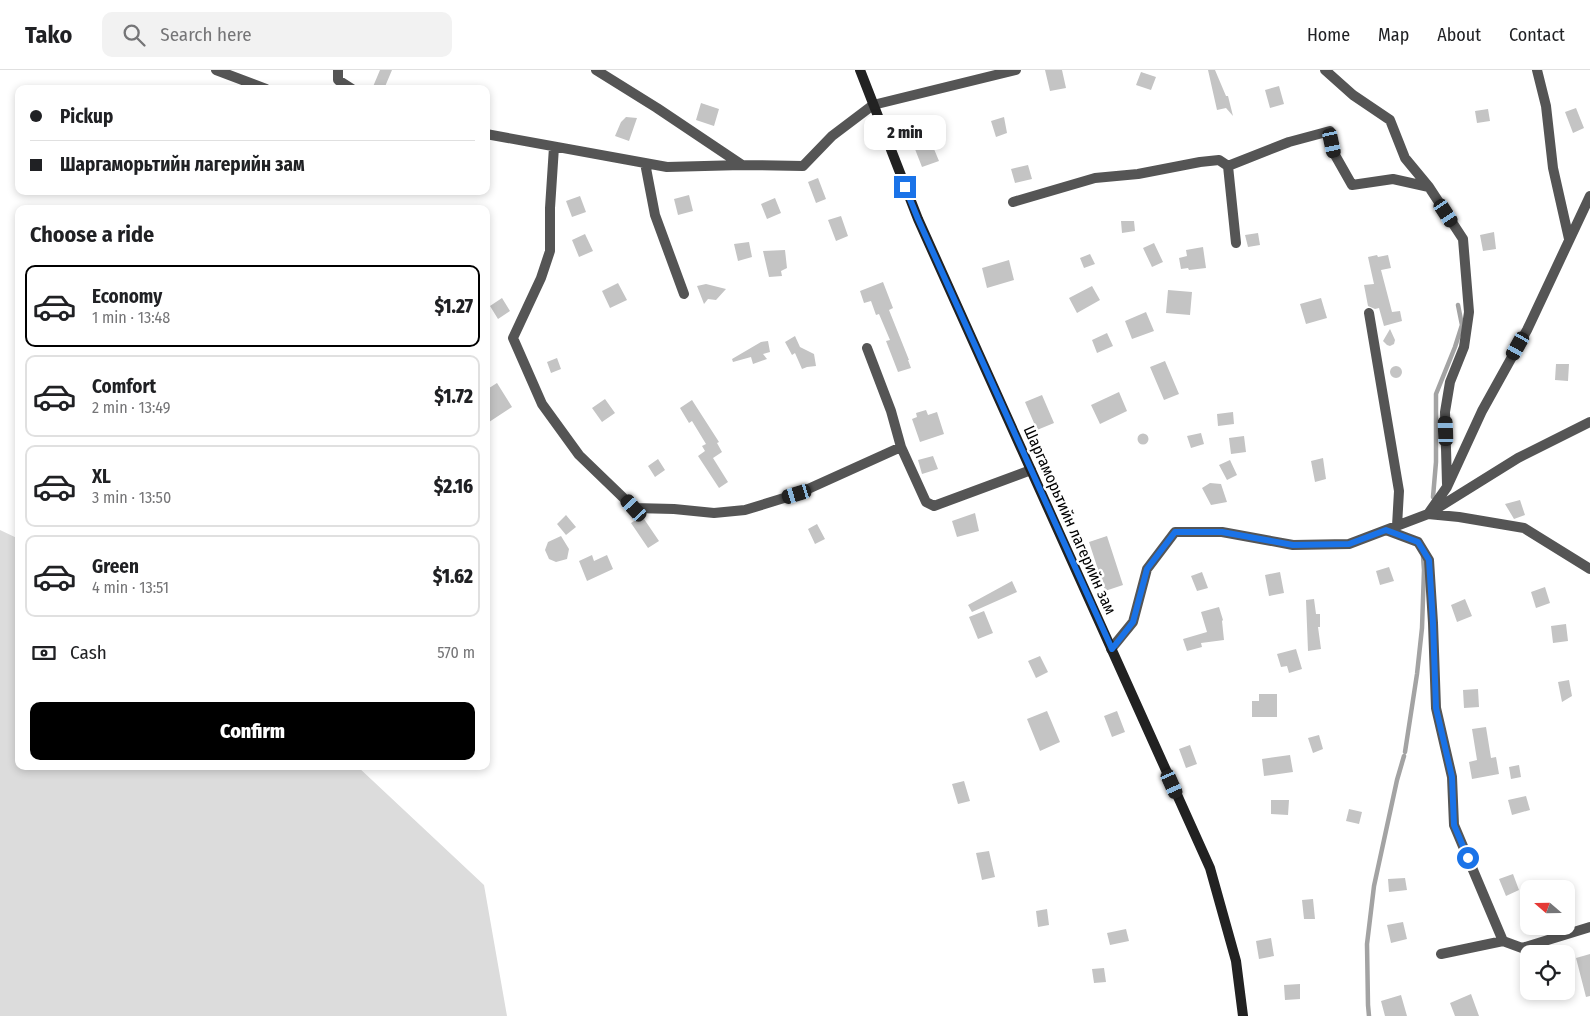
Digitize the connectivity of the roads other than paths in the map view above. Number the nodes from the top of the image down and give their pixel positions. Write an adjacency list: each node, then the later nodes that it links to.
1 (216, 70): 8 (street)
2 (338, 70): 9 (street)
3 (596, 70): 14 (street)
4 (860, 70): 10 (street, Шаргаморьтийн лагерийн зам)
5 (1016, 70): 10 (street)
6 (1325, 70): 16 (street)
7 (1537, 70): 19 (street)
8 (255, 85)
9 (346, 85)
10 (873, 105): 14 (street); 26 (street, Шаргаморьтийн лагерийн зам)
11 (490, 135): 12 (street)
12 (554, 146): 13 (street); 25 (street)
13 (645, 163): 14 (street); 21 (street)
14 (742, 165)
15 (1228, 166): 16 (street); 18 (street); 20 (street)
16 (1429, 187): 27 (street)
17 (1590, 196): 19 (street)
18 (1013, 202)
19 (1569, 239): 27 (street)
20 (1236, 243)
21 (684, 294)
22 (1369, 313): 29 (street)
23 (867, 348): 25 (street)
24 (1590, 422): 28 (street)
25 (901, 447): 26 (street)
26 (1031, 470): 32 (street, Шаргаморьтийн лагерийн зам)
27 (1447, 487): 28 (street)
28 (1428, 514): 29 (street); 31 (street)
29 (1397, 526): 30 (street)
30 (1386, 530): 32 (street); 34 (street)
31 (1590, 569)
32 (1112, 649): 36 (street, Шаргаморьтийн лагерийн зам)
33 (1590, 927): 34 (street)
34 (1503, 941): 35 (street)
35 (1441, 954)
36 (1243, 1016)

